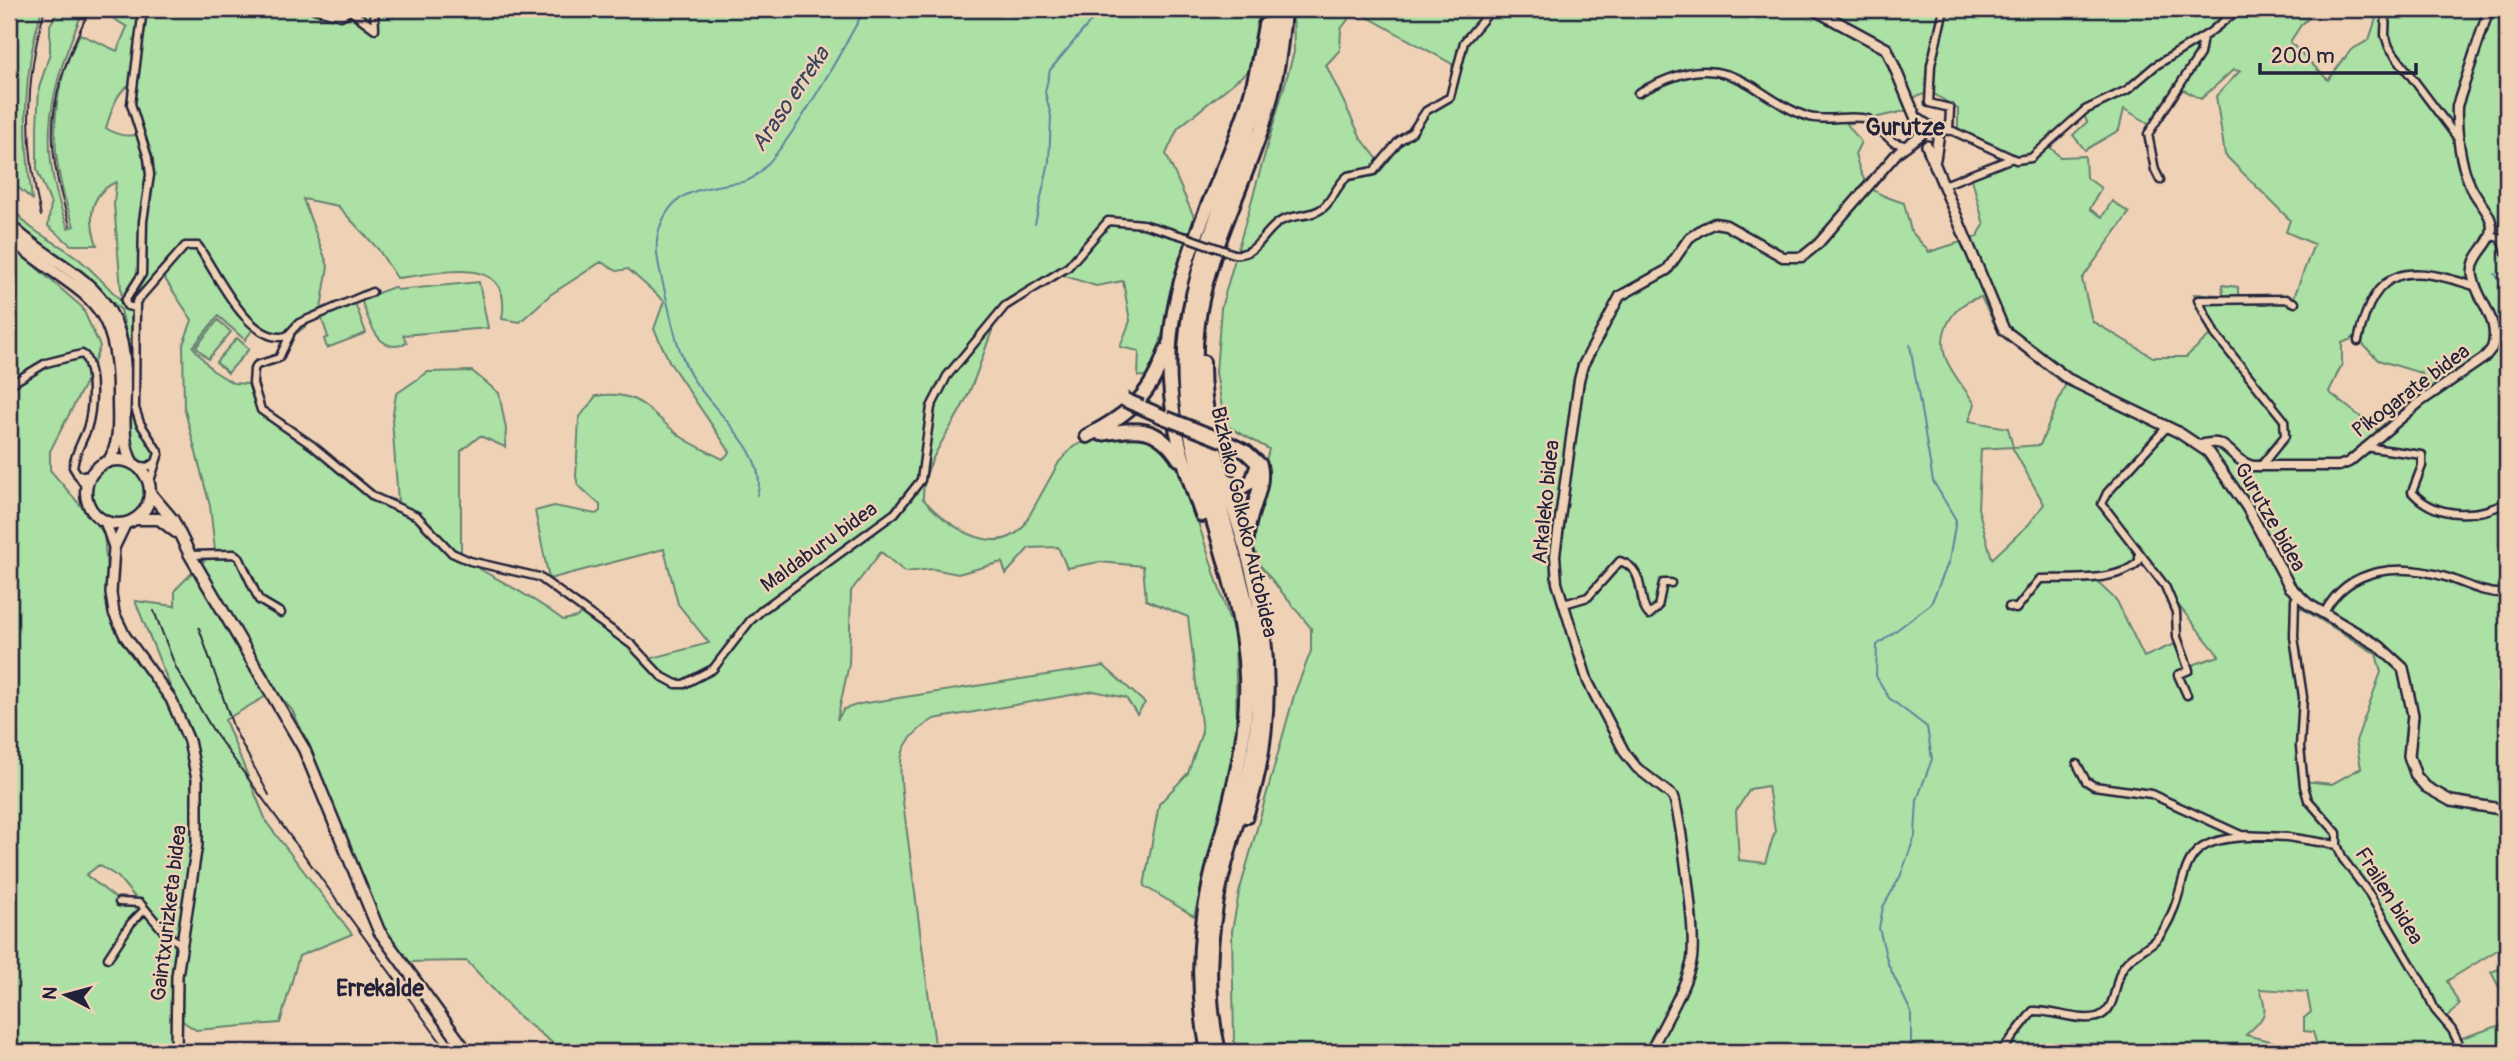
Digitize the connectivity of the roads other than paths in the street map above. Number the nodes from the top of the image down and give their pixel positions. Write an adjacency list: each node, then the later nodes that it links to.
1 (13, 9): 15 (main road)
2 (143, 9): 32 (street)
3 (314, 9): 14 (street)
4 (374, 9): 14 (street)
5 (1267, 9): 35 (highway)
6 (1273, 9): 60 (highway, Bizkaiko Golkoko Autobidea)
7 (1284, 9): 27 (highway, Bizkaiko Golkoko Autobidea)
8 (1492, 9): 33 (street, Maldaburu bidea, bridge)
9 (1813, 9): 18 (main road, Gurutze bidea)
10 (1944, 9): 18 (street)
11 (2239, 9): 16 (street)
12 (2386, 9): 19 (street)
13 (2489, 9): 19 (street)
14 (353, 10)
15 (9, 22)
16 (2203, 37): 21 (street); 22 (street)
17 (1638, 93): 20 (street)
18 (1933, 136): 20 (street); 21 (street); 23 (main road, Gurutze bidea)
19 (2460, 141): 25 (street)
20 (1909, 145): 64 (street, Arkaleko bidea)
21 (2011, 158): 23 (street)
22 (2160, 180)
23 (1944, 186): 38 (main road, Gurutze bidea)
24 (9, 224): 44 (main road)
25 (2491, 236): 28 (street); 29 (street, Pikogarate bidea)
26 (9, 237): 43 (main road)
27 (1214, 254): 48 (highway); 74 (highway, Bizkaiko Golkoko Autobidea)
28 (2507, 254)
29 (2477, 287): 34 (street); 39 (street, Pikogarate bidea)
30 (372, 292): 33 (street)
31 (2295, 303): 46 (street)
32 (136, 308): 33 (street); 42 (street)
33 (290, 335)
34 (2358, 341)
35 (1170, 343): 45 (highway); 45 (highway)
36 (9, 385): 47 (street)
37 (1122, 398): 41 (highway, bridge)
38 (2166, 428): 40 (main road, Gurutze bidea); 57 (street)
39 (2365, 447): 46 (street, Pikogarate bidea); 52 (street)
40 (2204, 448): 46 (street, Pikogarate bidea); 63 (main road, Gurutze bidea)
41 (1254, 457): 48 (highway); 59 (highway)
42 (157, 461): 44 (street); 51 (street)
43 (108, 462): 44 (main road); 49 (main road)
44 (135, 464): 51 (main road)
45 (1183, 464): 60 (highway)
46 (2260, 467)
47 (76, 474): 49 (street); 50 (street)
48 (1221, 475): 59 (highway)
49 (90, 477): 50 (main road)
50 (87, 489): 53 (main road)
51 (150, 489): 54 (main road); 55 (main road)
52 (2507, 502)
53 (104, 521): 54 (main road); 56 (main road)
54 (131, 521): 55 (main road); 56 (main road)
55 (179, 535): 58 (main road)
56 (114, 548): 76 (main road, Gaintxurizketa bidea)
57 (2139, 553): 65 (street); 68 (street)
58 (190, 555): 66 (street); 80 (main road)
59 (1248, 555): 74 (highway)
60 (1229, 579): 81 (highway, Bizkaiko Golkoko Autobidea)
61 (1671, 583): 64 (street)
62 (2507, 593): 67 (street)
63 (2298, 596): 67 (main road, Gurutze bidea); 72 (street, Frailen bidea)
64 (1564, 604): 83 (street, Arkaleko bidea)
65 (2009, 607)
66 (281, 613)
67 (2324, 613): 70 (main road, Gurutze bidea)
68 (2187, 695)
69 (2077, 764): 71 (street)
70 (2507, 810)
71 (2251, 837): 72 (street); 84 (street)
72 (2337, 845): 78 (street, Frailen bidea)
73 (119, 902): 75 (street)
74 (1216, 905): 82 (highway, Bizkaiko Golkoko Autobidea)
75 (145, 909): 76 (street); 77 (street)
76 (181, 944): 79 (main road, Gaintxurizketa bidea)
77 (108, 958)
78 (2462, 1050)
79 (176, 1052)
80 (467, 1052)
81 (1208, 1052)
82 (1219, 1052)
83 (1650, 1052)
84 (2001, 1052)

